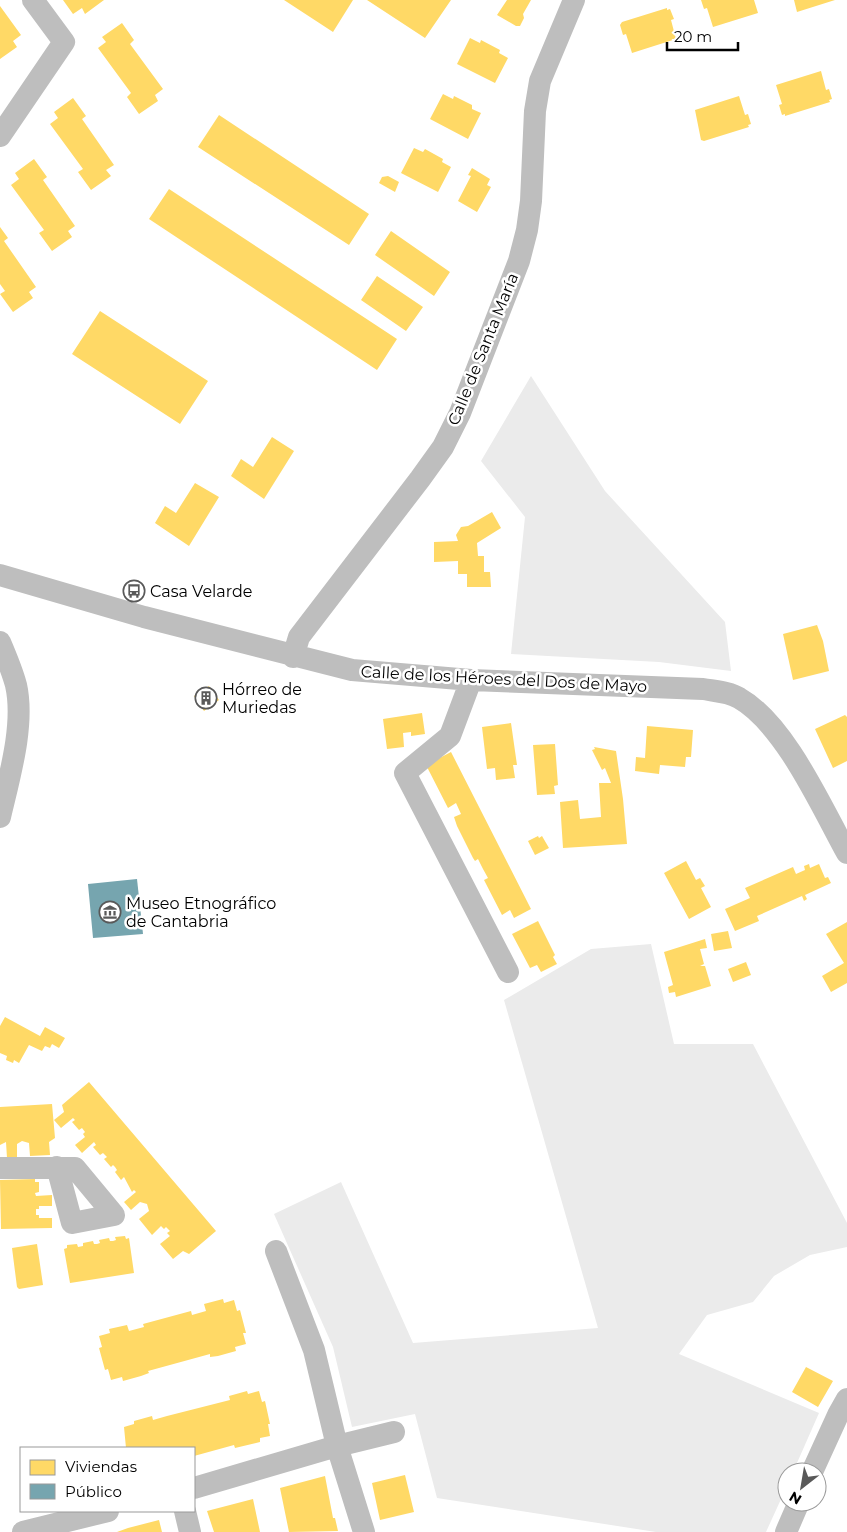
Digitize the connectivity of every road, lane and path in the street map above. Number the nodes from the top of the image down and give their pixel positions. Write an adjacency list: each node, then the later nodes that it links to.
1 (33, 0): 3 (street)
2 (574, 0): 6 (street, Calle de Santa María)
3 (0, 136)
4 (0, 575): 6 (street, Calle de los Héroes del Dos de Mayo)
5 (0, 642): 8 (street)
6 (293, 657): 7 (street, Calle de los Héroes del Dos de Mayo)
7 (471, 680): 9 (street, Calle de los Héroes del Dos de Mayo); 10 (street)
8 (0, 817)
9 (847, 854)
10 (508, 972)
11 (57, 1167): 12 (street)
12 (0, 1168)
13 (276, 1252): 16 (street)
14 (847, 1400): 17 (street)
15 (394, 1432): 16 (street)
16 (337, 1446): 18 (street); 24 (street)
17 (816, 1462)
18 (195, 1488)
19 (104, 1512): 22 (street)
20 (185, 1512): 23 (street)
21 (795, 1512): 25 (street)
22 (23, 1532)
23 (190, 1532)
24 (364, 1532)
25 (786, 1532)

